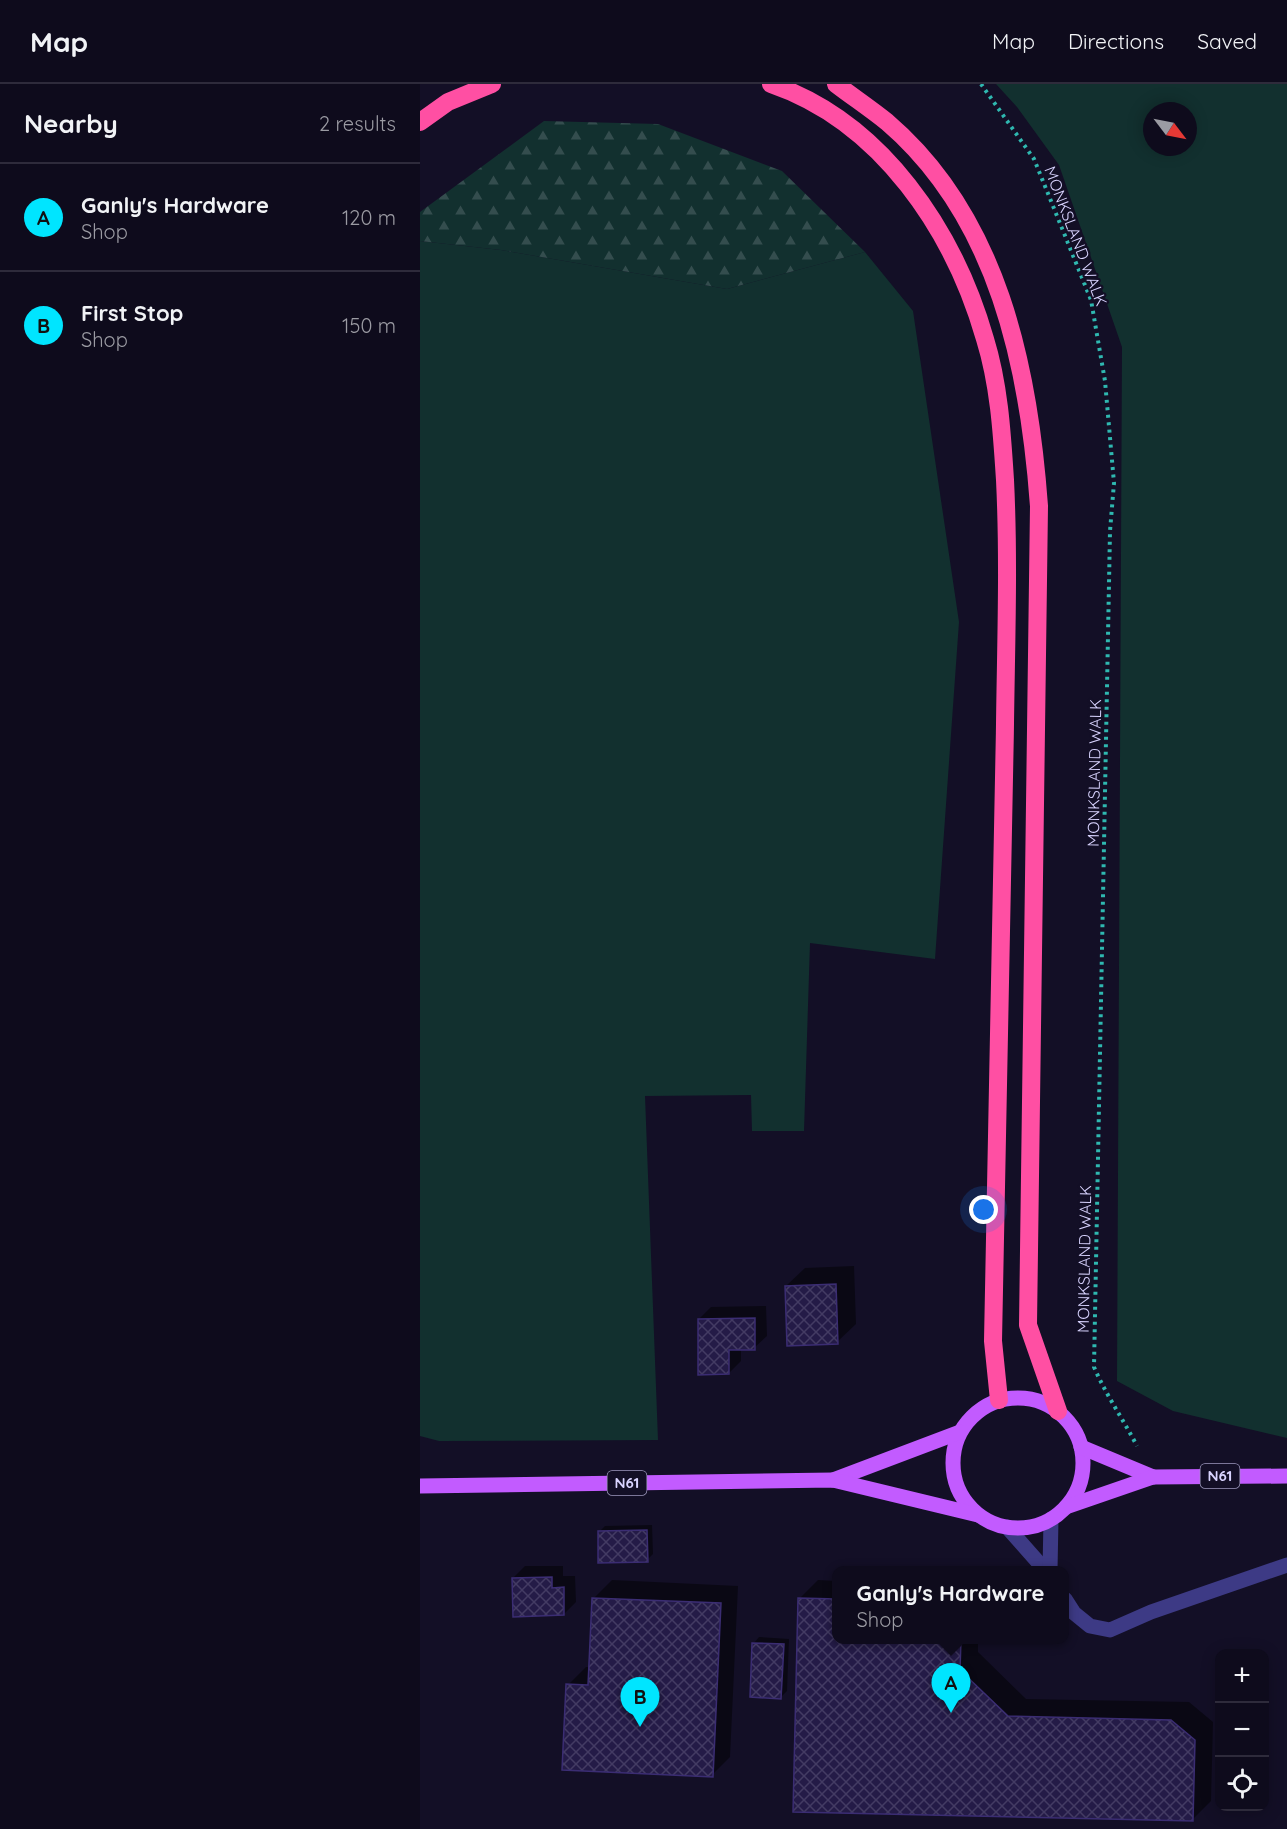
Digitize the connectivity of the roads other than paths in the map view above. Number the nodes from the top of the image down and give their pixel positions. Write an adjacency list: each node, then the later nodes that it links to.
1 (492, 84): 4 (highway)
2 (771, 84): 5 (highway)
3 (836, 84): 6 (highway)
4 (420, 122)
5 (999, 1400): 6 (main road, N61); 7 (main road, N61)
6 (1058, 1411): 8 (main road, N61)
7 (960, 1432): 11 (main road, N61); 14 (main road)
8 (1081, 1447): 10 (main road, N61); 13 (main road, N61)
9 (1287, 1476): 10 (main road, N61)
10 (1153, 1477): 13 (main road, N61)
11 (833, 1480): 12 (main road, N61); 14 (main road, N61)
12 (420, 1486)
13 (1065, 1507): 15 (main road, N61)
14 (978, 1515): 16 (main road, N61)
15 (1051, 1519): 16 (main road, N61); 19 (lane)
16 (1007, 1527): 18 (lane)
17 (1287, 1565): 20 (lane)
18 (1041, 1566)
19 (1050, 1566)
20 (1069, 1605)

